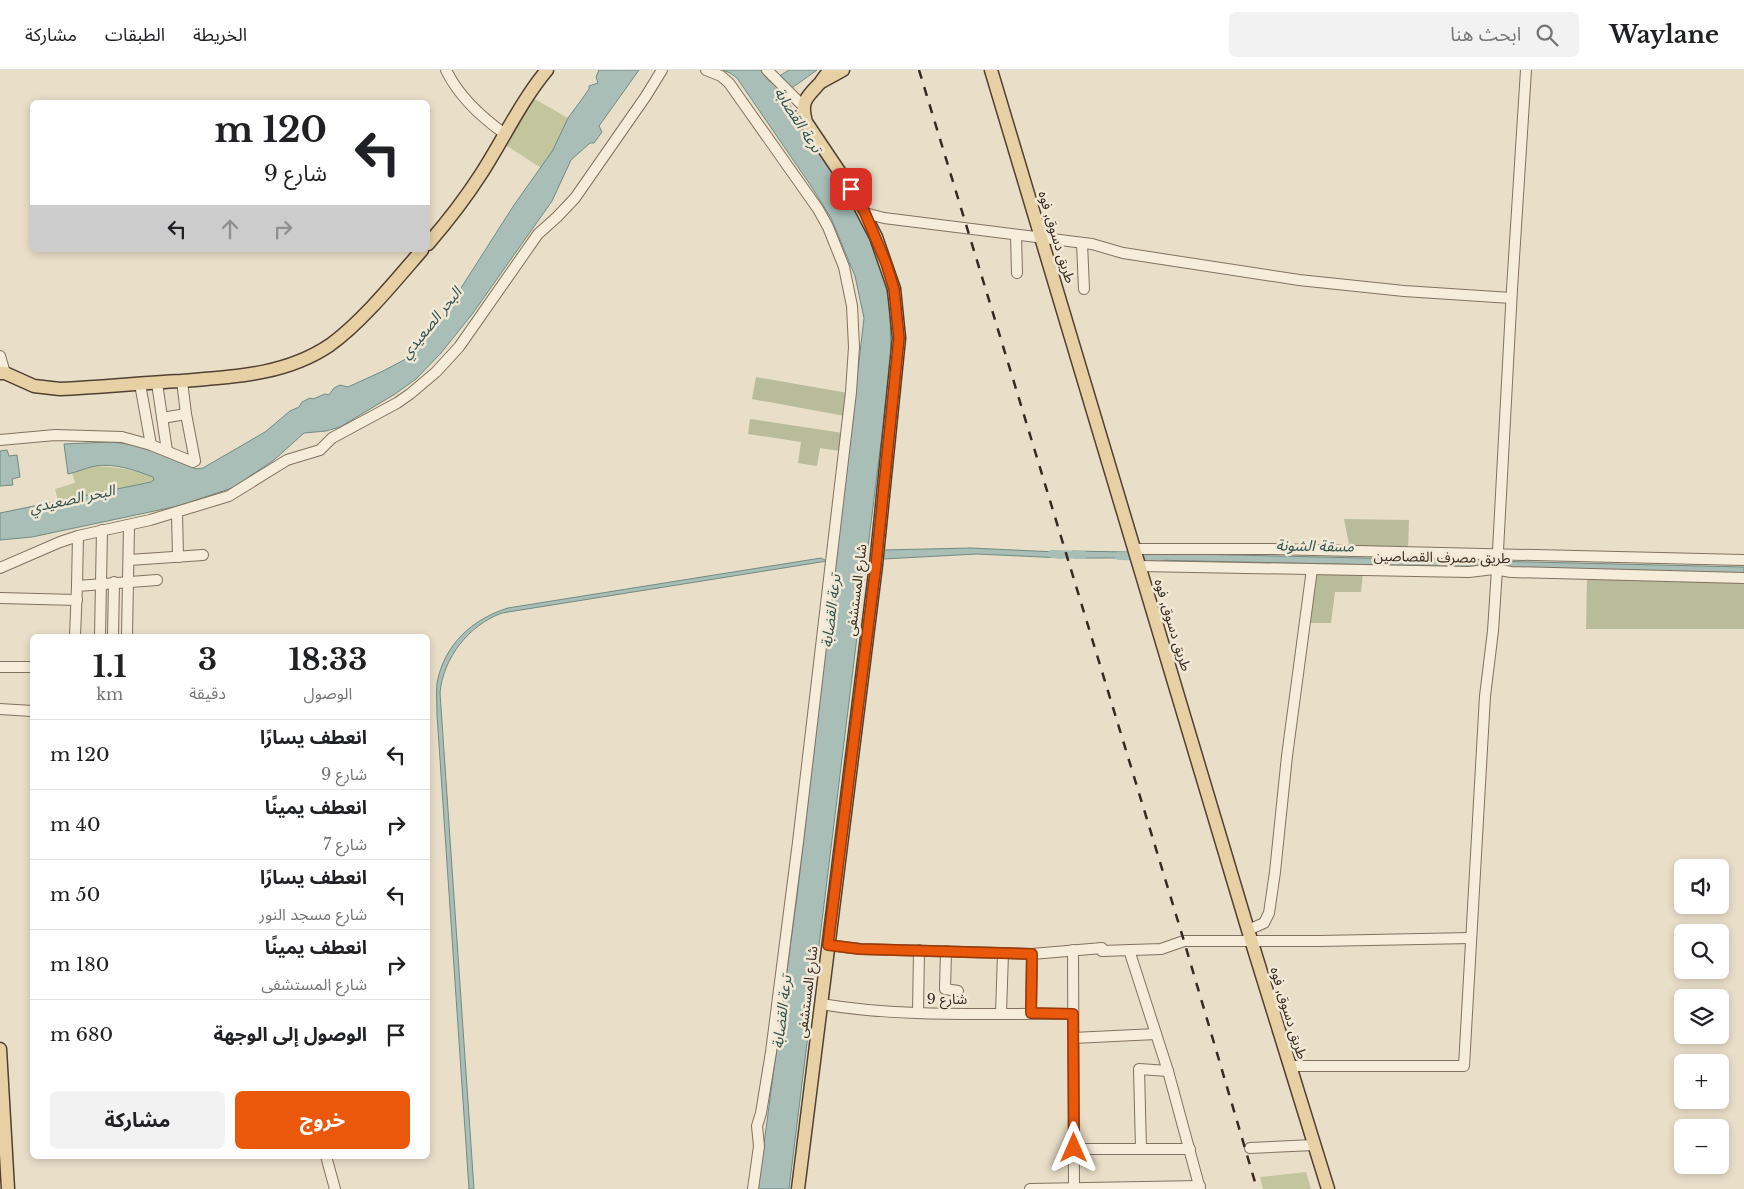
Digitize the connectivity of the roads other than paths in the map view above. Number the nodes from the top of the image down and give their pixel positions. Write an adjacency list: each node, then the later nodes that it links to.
1 (446, 70): 12 (street)
2 (547, 70): 12 (main road)
3 (662, 70): 32 (street)
4 (706, 70): 95 (street)
5 (767, 70): 11 (street)
6 (830, 70): 10 (main road)
7 (842, 70): 10 (main road)
8 (991, 70): 15 (main road, طريق دسوق, فوه)
9 (1526, 70): 21 (street)
10 (821, 82): 11 (main road)
11 (804, 106): 13 (main road, شارع المستشفى)
12 (505, 134): 16 (main road)
13 (865, 213): 14 (street); 67 (main road, شارع المستشفى)
14 (1016, 235): 15 (street); 19 (street)
15 (1042, 237): 17 (street); 36 (main road, طريق دسوق, فوه)
16 (430, 242)
17 (1082, 243): 20 (street); 21 (street)
18 (420, 252): 24 (main road)
19 (1017, 273)
20 (1084, 289)
21 (1511, 298): 39 (street)
22 (0, 356): 23 (street)
23 (2, 373): 26 (main road)
24 (182, 381): 25 (main road); 27 (street)
25 (156, 383): 26 (main road); 28 (street)
26 (140, 384): 30 (street)
27 (186, 414): 28 (street); 31 (street)
28 (162, 418): 31 (street)
29 (0, 440): 30 (street)
30 (152, 445): 31 (street)
31 (167, 451)
32 (177, 512): 33 (street); 41 (street)
33 (129, 526): 34 (street); 42 (street)
34 (102, 530): 35 (street); 53 (street)
35 (78, 536): 45 (street); 54 (street)
36 (1135, 549): 37 (street); 44 (main road, طريق دسوق, فوه)
37 (1252, 549): 38 (street); 46 (street)
38 (1323, 550): 39 (street); 47 (street)
39 (1497, 554): 43 (street); 48 (street)
40 (203, 556): 41 (street)
41 (178, 557): 42 (street)
42 (129, 560): 51 (street)
43 (1744, 560)
44 (1140, 566): 46 (street, طريق مصرف القصاصين); 65 (main road, طريق دسوق, فوه)
45 (0, 568)
46 (1253, 568): 47 (street, طريق مصرف القصاصين)
47 (1317, 569): 48 (street, طريق مصرف القصاصين); 65 (street)
48 (1497, 569): 49 (street, طريق مصرف القصاصين); 66 (street)
49 (1744, 578)
50 (157, 580): 51 (street)
51 (128, 581): 52 (street); 60 (street)
52 (114, 582): 53 (street); 59 (street)
53 (102, 584): 54 (street); 58 (street)
54 (77, 586): 56 (street)
55 (0, 598): 56 (street)
56 (77, 600): 57 (street)
57 (75, 634)
58 (100, 634)
59 (113, 634)
60 (127, 634)
61 (0, 666): 62 (street)
62 (30, 667)
63 (0, 709): 64 (street)
64 (30, 711)
65 (1249, 935): 66 (street); 70 (street); 83 (main road, طريق دسوق, فوه)
66 (1471, 938): 83 (street)
67 (828, 945): 68 (street); 75 (main road, شارع المستشفى)
68 (919, 950): 71 (street); 76 (street)
69 (1073, 950): 70 (street); 73 (street); 79 (street)
70 (1129, 950): 80 (street)
71 (946, 952): 72 (street); 74 (street)
72 (1003, 953): 73 (street); 77 (street)
73 (1032, 954): 78 (street)
74 (958, 990)
75 (821, 1004): 76 (street, شارع 9); 96 (main road, شارع المستشفى)
76 (918, 1013): 77 (street, شارع 9)
77 (1001, 1013): 78 (street, شارع 9)
78 (1031, 1013): 79 (street, شارع 9)
79 (1073, 1014): 81 (street)
80 (1156, 1034): 81 (street); 84 (street)
81 (1073, 1038): 87 (street)
82 (0, 1049): 85 (main road)
83 (1290, 1066): 86 (main road, طريق دسوق, فوه)
84 (1168, 1071): 89 (street); 90 (street)
85 (2, 1109): 93 (main road)
86 (1314, 1145): 88 (street); 99 (main road, طريق دسوق, فوه)
87 (1074, 1148): 89 (street); 98 (street)
88 (1250, 1148)
89 (1141, 1149): 90 (street)
90 (1190, 1149): 92 (street)
91 (327, 1159): 94 (street)
92 (1200, 1188): 98 (street)
93 (8, 1189)
94 (336, 1189)
95 (753, 1189)
96 (798, 1189)
97 (1030, 1189): 98 (street)
98 (1074, 1189)
99 (1328, 1189)

